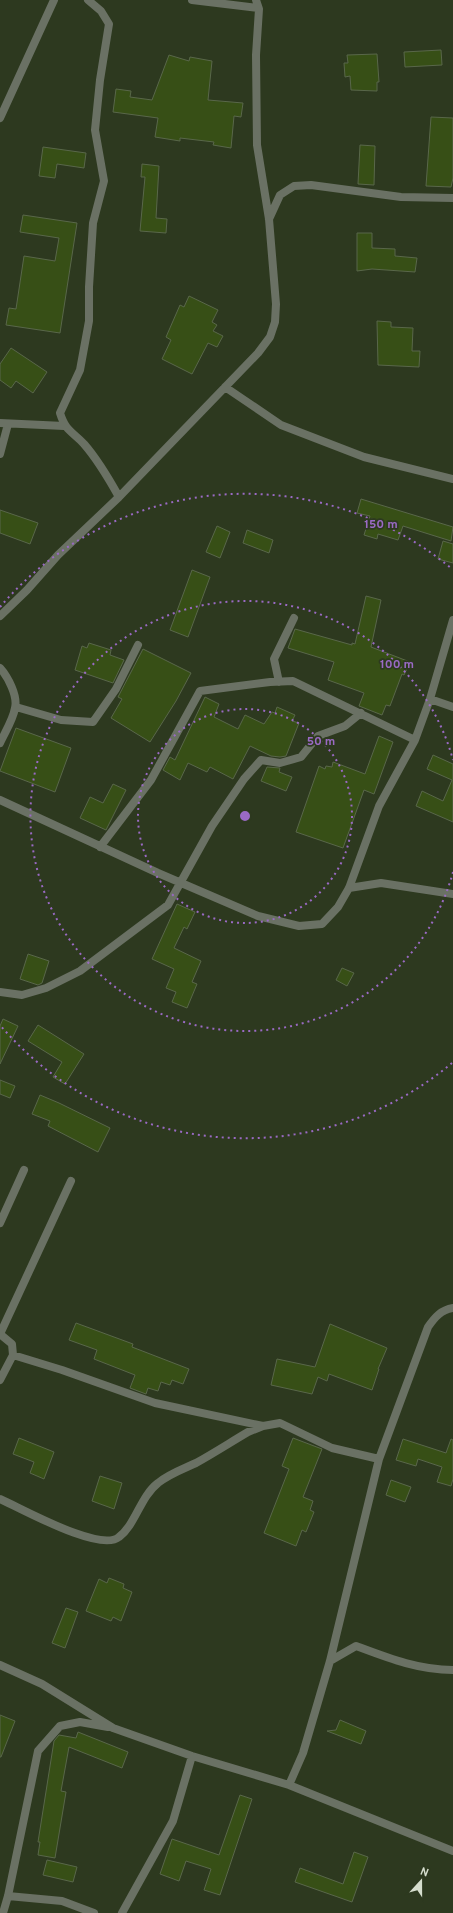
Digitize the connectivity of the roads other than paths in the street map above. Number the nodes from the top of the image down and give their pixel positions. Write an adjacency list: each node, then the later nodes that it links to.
1 (54, 0): 5 (street)
2 (88, 0): 10 (street)
3 (192, 0): 4 (street)
4 (257, 4): 7 (street)
5 (0, 118)
6 (453, 198): 7 (street)
7 (269, 219): 8 (street)
8 (225, 387): 12 (street); 13 (street)
9 (4, 424): 10 (street); 11 (street)
10 (64, 426): 13 (street)
11 (0, 454)
12 (453, 479)
13 (119, 497): 14 (street)
14 (0, 616)
15 (294, 618): 19 (street)
16 (453, 620): 20 (street)
17 (138, 645): 21 (street)
18 (0, 668): 21 (street)
19 (279, 682): 23 (street); 27 (street)
20 (430, 699): 22 (street); 24 (street)
21 (16, 707): 25 (street)
22 (453, 707)
23 (361, 713): 24 (street); 28 (street)
24 (415, 740): 29 (street)
25 (0, 743)
26 (0, 800): 27 (street)
27 (100, 847): 28 (street)
28 (181, 882): 29 (street); 31 (street)
29 (349, 888): 30 (street)
30 (453, 894)
31 (0, 992)
32 (24, 1170): 34 (street)
33 (71, 1181): 36 (street)
34 (0, 1223)
35 (453, 1308): 39 (street)
36 (13, 1354): 37 (street); 38 (street)
37 (0, 1380)
38 (263, 1426): 39 (street); 40 (street)
39 (379, 1459): 41 (street)
40 (0, 1499)
41 (330, 1661): 43 (street); 46 (street)
42 (0, 1665): 44 (street)
43 (453, 1670)
44 (113, 1728): 45 (street); 48 (street)
45 (192, 1756): 46 (street); 51 (street)
46 (289, 1785): 47 (street)
47 (453, 1851)
48 (8, 1896): 49 (street); 50 (street)
49 (3, 1913)
50 (94, 1913)
51 (122, 1913)

